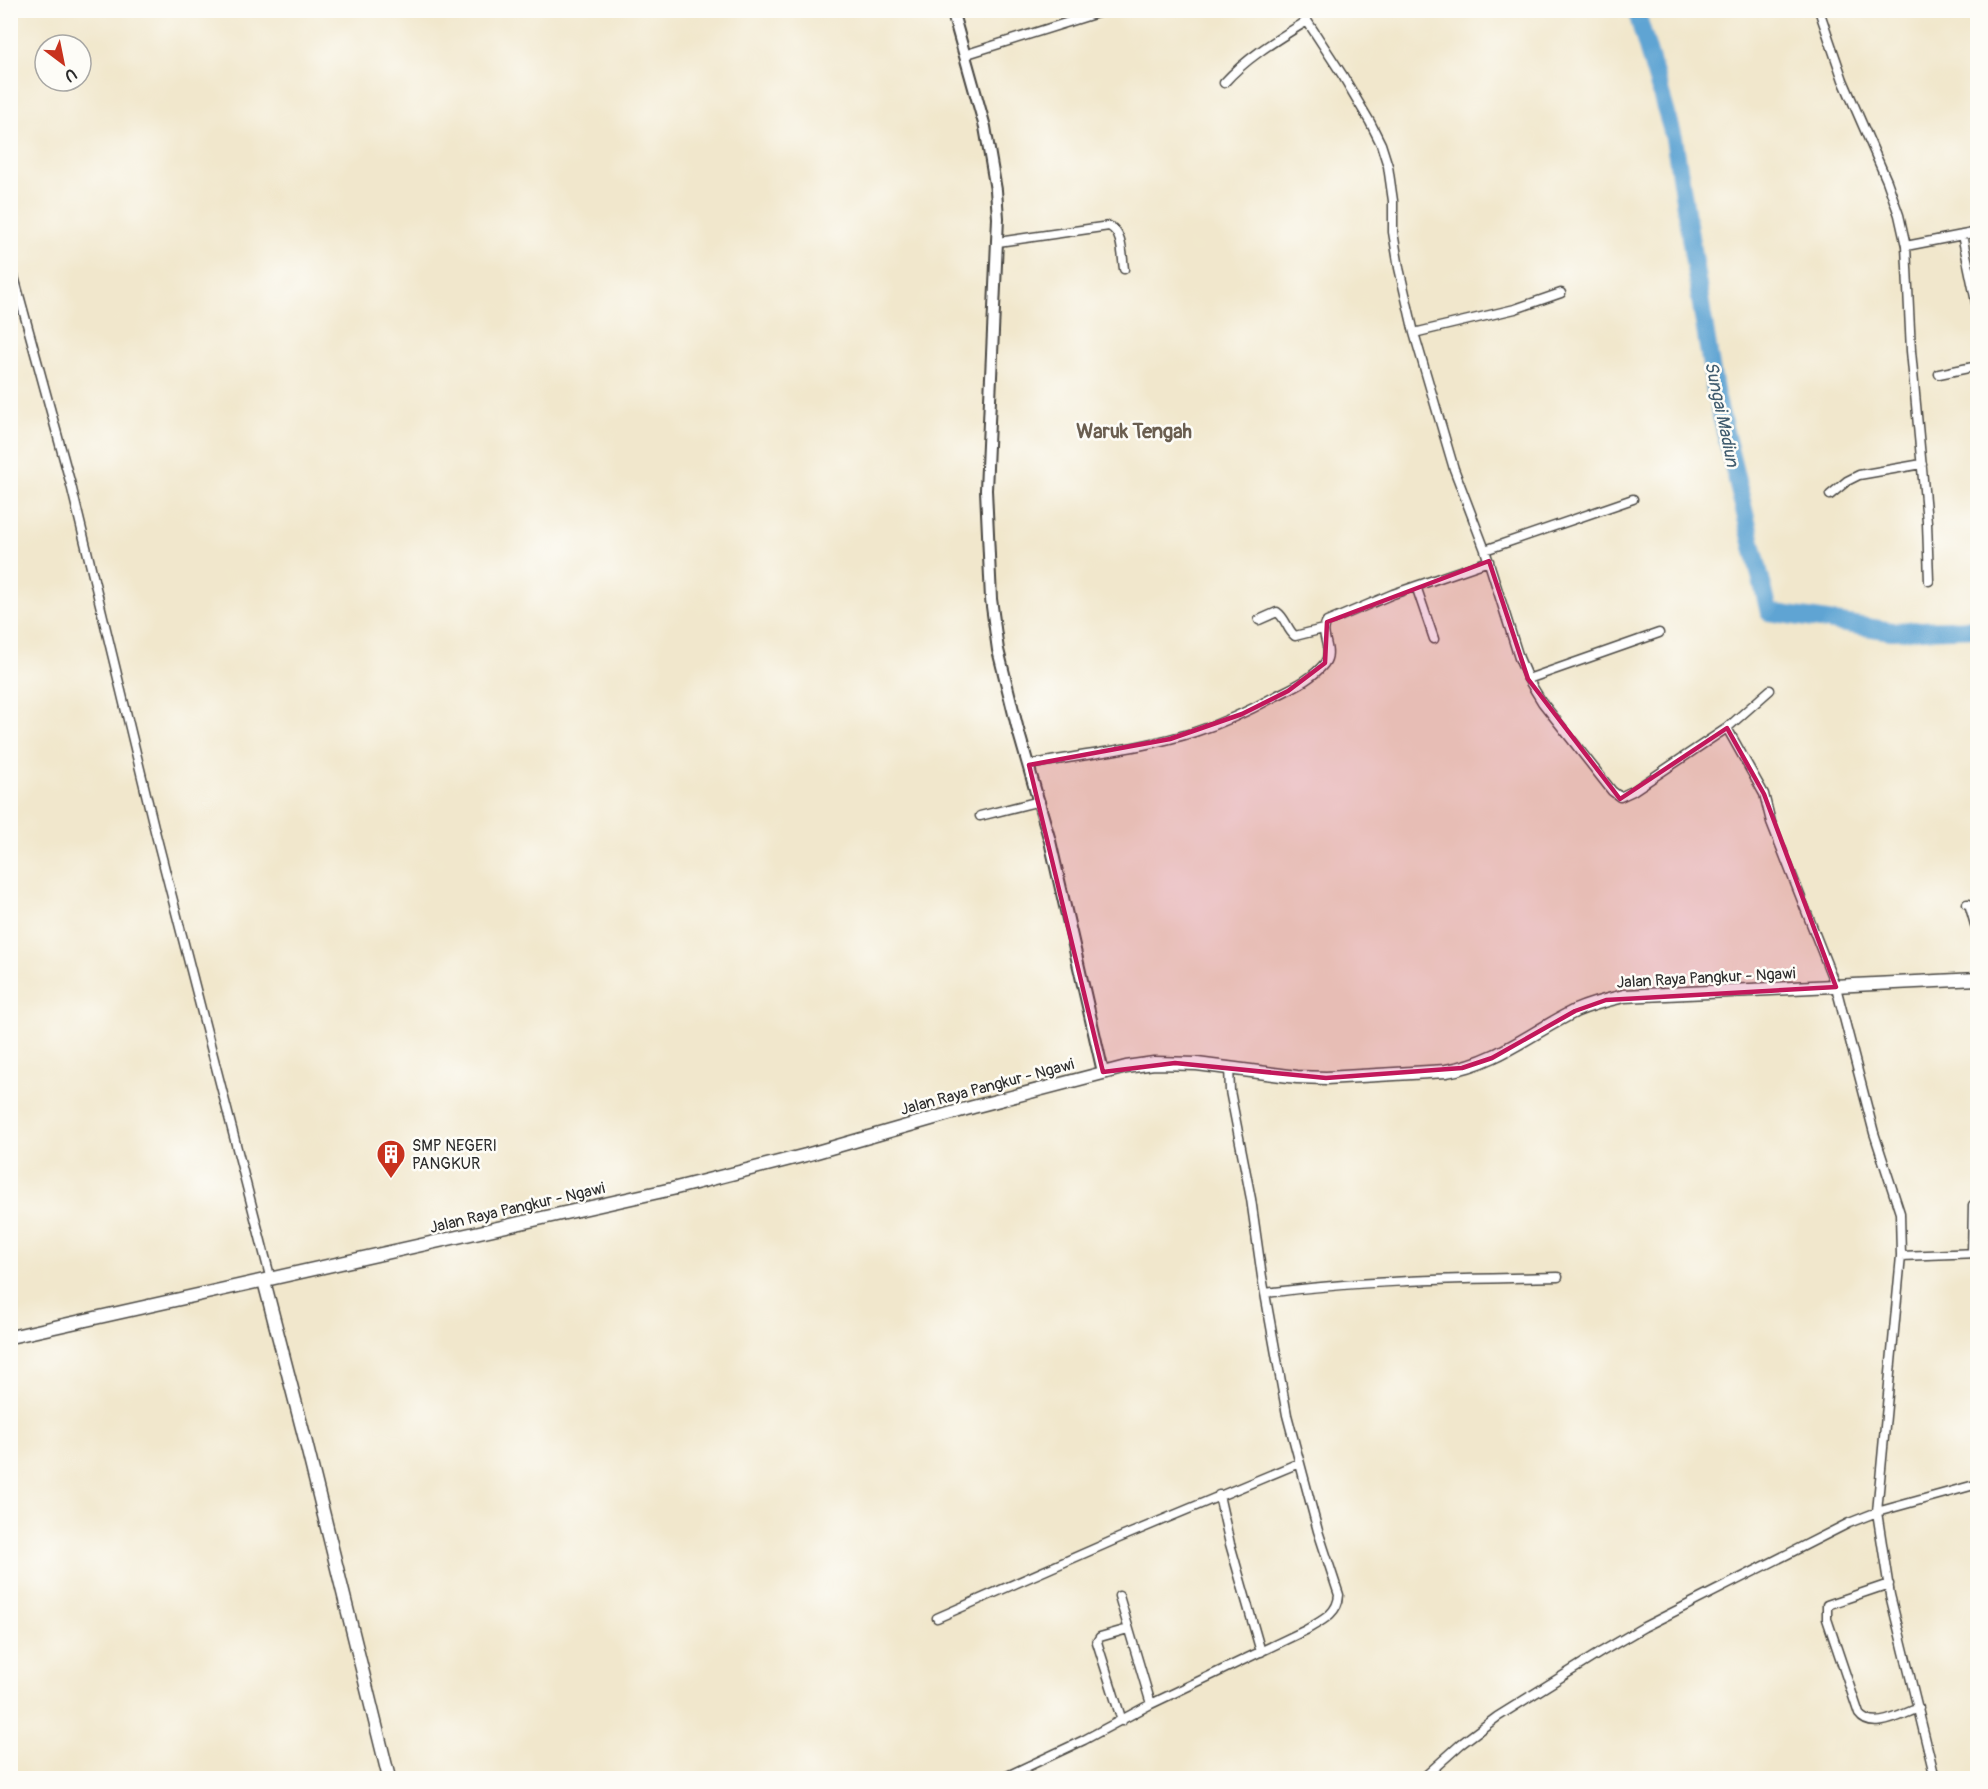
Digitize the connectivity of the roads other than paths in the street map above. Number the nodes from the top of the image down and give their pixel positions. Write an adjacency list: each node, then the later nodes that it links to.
1 (952, 10): 6 (street)
2 (1107, 10): 6 (street)
3 (1300, 10): 5 (street)
4 (1819, 10): 11 (street)
5 (1307, 21): 7 (street); 16 (street)
6 (964, 55): 10 (street)
7 (1224, 83)
8 (1977, 232): 9 (street)
9 (1962, 235): 11 (street); 15 (street)
10 (998, 242): 13 (street); 33 (street)
11 (1906, 246): 19 (street)
12 (10, 262): 46 (street)
13 (1124, 269)
14 (1561, 293): 16 (street)
15 (1977, 312)
16 (1414, 333): 22 (street)
17 (1977, 366): 18 (street)
18 (1939, 374)
19 (1922, 464): 20 (street); 24 (street)
20 (1830, 495)
21 (1633, 499): 22 (street)
22 (1485, 550): 23 (street)
23 (1489, 561): 25 (street); 30 (street)
24 (1929, 581)
25 (1416, 586): 27 (street); 29 (street)
26 (1259, 620): 27 (street)
27 (1323, 629): 33 (street)
28 (1659, 633): 30 (street)
29 (1434, 639)
30 (1528, 679): 32 (street)
31 (1770, 690): 32 (street)
32 (1727, 728): 39 (street)
33 (1029, 765): 34 (street)
34 (1040, 801): 35 (street); 41 (street)
35 (980, 816)
36 (1967, 904): 37 (street)
37 (1977, 935)
38 (1977, 979): 39 (main road, Jalan Raya Pangkur - Ngawi)
39 (1836, 987): 40 (main road, Jalan Raya Pangkur - Ngawi); 44 (street)
40 (1228, 1068): 41 (main road, Jalan Raya Pangkur - Ngawi); 47 (street)
41 (1102, 1072): 46 (main road, Jalan Raya Pangkur - Ngawi)
42 (1974, 1205): 43 (street)
43 (1975, 1253): 44 (street)
44 (1901, 1256): 52 (street)
45 (1558, 1277): 47 (street)
46 (267, 1280): 48 (main road, Jalan Raya Pangkur - Ngawi); 61 (main road)
47 (1266, 1293): 49 (street)
48 (10, 1337)
49 (1299, 1463): 51 (street); 57 (street)
50 (1977, 1484): 52 (street)
51 (1219, 1495): 55 (street); 57 (street)
52 (1877, 1512): 53 (street); 63 (street)
53 (1888, 1584): 59 (street); 59 (street)
54 (1119, 1596): 56 (street)
55 (937, 1618)
56 (1128, 1629): 58 (street); 60 (street)
57 (1262, 1652): 58 (street)
58 (1151, 1704): 60 (street)
59 (1918, 1708): 64 (street)
60 (1122, 1720): 62 (street)
61 (389, 1779)
62 (1003, 1779)
63 (1423, 1779)
64 (1935, 1779)

